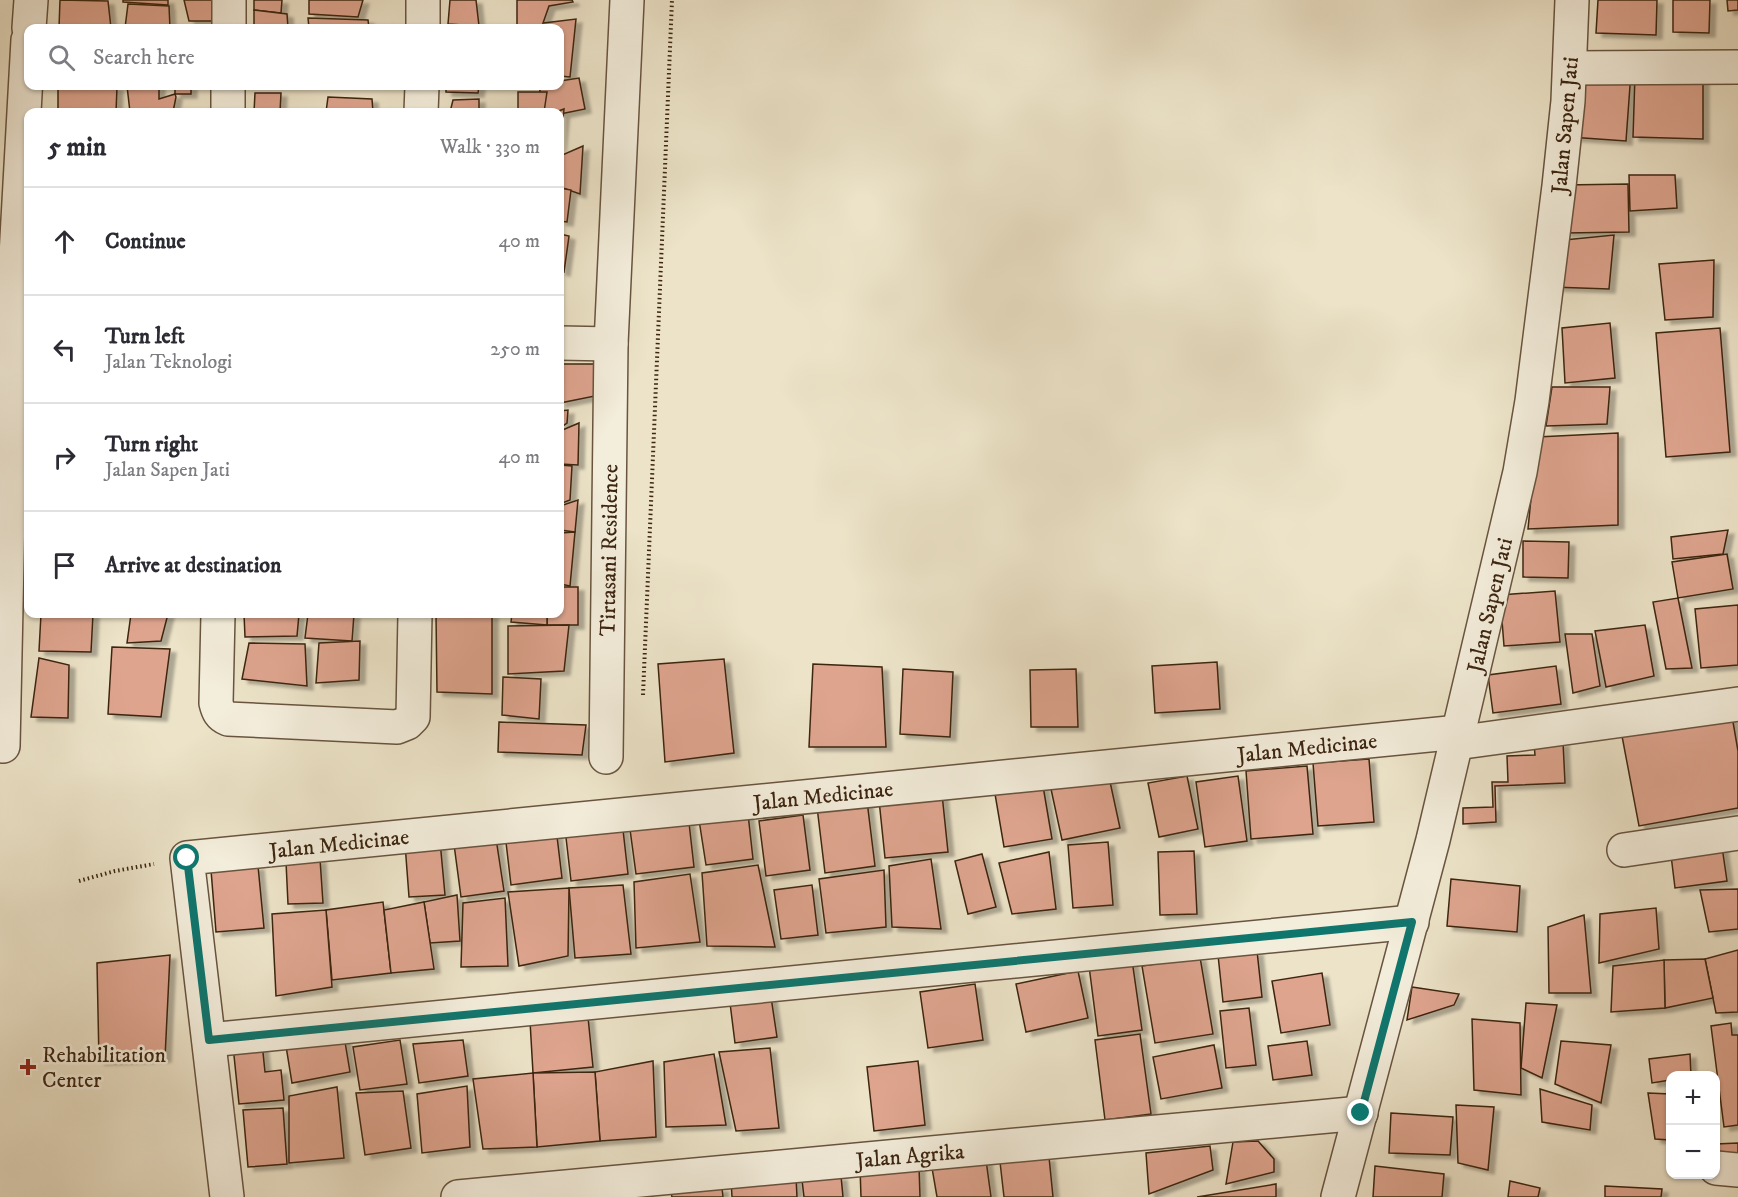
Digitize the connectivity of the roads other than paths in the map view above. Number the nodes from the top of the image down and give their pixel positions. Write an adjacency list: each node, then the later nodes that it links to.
1 (31, 0): 6 (street)
2 (229, 0): 7 (street)
3 (423, 0): 8 (street)
4 (627, 0): 20 (street, Tirtasani Residence)
5 (1572, 0): 9 (street, Jalan Sapen Jati)
6 (29, 24)
7 (229, 24)
8 (423, 24)
9 (1570, 68): 10 (street); 24 (street, Jalan Sapen Jati)
10 (1738, 72)
11 (26, 90): 14 (street)
12 (228, 90): 15 (street)
13 (422, 90): 16 (street)
14 (25, 108)
15 (228, 108)
16 (421, 108)
17 (24, 120): 18 (street)
18 (14, 320): 25 (street)
19 (564, 343): 20 (street)
20 (611, 344): 26 (street, Tirtasani Residence)
21 (218, 618): 22 (street)
22 (415, 618)
23 (1738, 704): 24 (street, Jalan Medicinae)
24 (1458, 738): 29 (street, Jalan Sapen Jati); 30 (street, Jalan Medicinae)
25 (3, 746)
26 (606, 757)
27 (1738, 833): 28 (street)
28 (1624, 850)
29 (1412, 922): 30 (street); 31 (street, Jalan Sapen Jati)
30 (209, 1040): 34 (street)
31 (1361, 1113): 35 (street, Jalan Agrika); 36 (street, Jalan Sapen Jati)
32 (1720, 1168): 33 (street)
33 (1738, 1170)
34 (227, 1197)
35 (458, 1197)
36 (1338, 1197)

